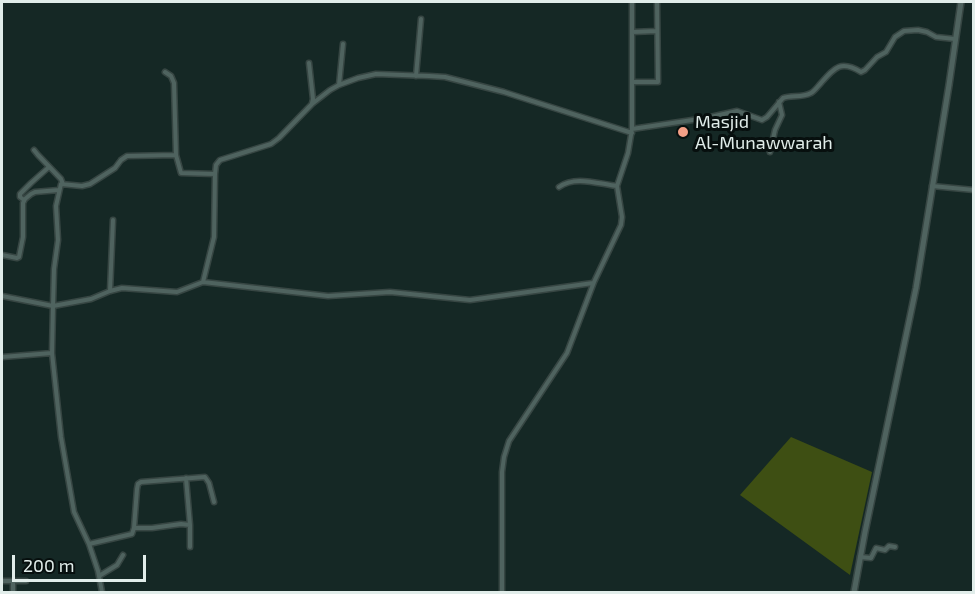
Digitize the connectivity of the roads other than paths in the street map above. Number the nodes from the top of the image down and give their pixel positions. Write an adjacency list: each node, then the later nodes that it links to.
1 (632, 2): 6 (street)
2 (657, 2): 5 (street)
3 (961, 2): 7 (street)
4 (421, 19): 11 (street)
5 (657, 31): 6 (street); 12 (street)
6 (632, 32): 12 (street)
7 (955, 39): 14 (street); 24 (street)
8 (343, 44): 13 (street)
9 (309, 63): 15 (street)
10 (165, 72): 19 (street)
11 (416, 76): 13 (street); 16 (street)
12 (633, 82): 16 (street)
13 (339, 85): 15 (street)
14 (779, 101): 16 (street); 18 (street)
15 (312, 104): 21 (street)
16 (632, 131): 23 (street)
17 (34, 150): 20 (street)
18 (770, 152)
19 (176, 155): 21 (street); 22 (street)
20 (49, 167): 22 (street); 28 (street)
21 (215, 174): 31 (street)
22 (63, 184): 26 (street)
23 (617, 186): 25 (street); 32 (street)
24 (932, 186): 27 (street); 46 (street)
25 (559, 187)
26 (59, 190): 28 (street); 35 (street)
27 (974, 190)
28 (24, 200): 30 (street)
29 (113, 220): 33 (street)
30 (2, 255)
31 (203, 282): 32 (street); 33 (street)
32 (594, 282): 53 (street)
33 (110, 291): 35 (street)
34 (2, 296): 35 (street)
35 (53, 306): 36 (street)
36 (52, 353): 37 (street); 42 (street)
37 (2, 357)
38 (186, 478): 39 (street); 40 (street); 41 (street)
39 (214, 502)
40 (190, 525): 41 (street); 43 (street)
41 (134, 528): 42 (street)
42 (89, 544): 47 (street)
43 (190, 547)
44 (896, 547): 46 (street)
45 (123, 555): 47 (street)
46 (860, 557): 54 (street)
47 (99, 577): 52 (street)
48 (26, 580): 50 (street)
49 (2, 581): 50 (street)
50 (13, 581): 51 (street)
51 (13, 592)
52 (102, 592)
53 (502, 592)
54 (854, 592)

